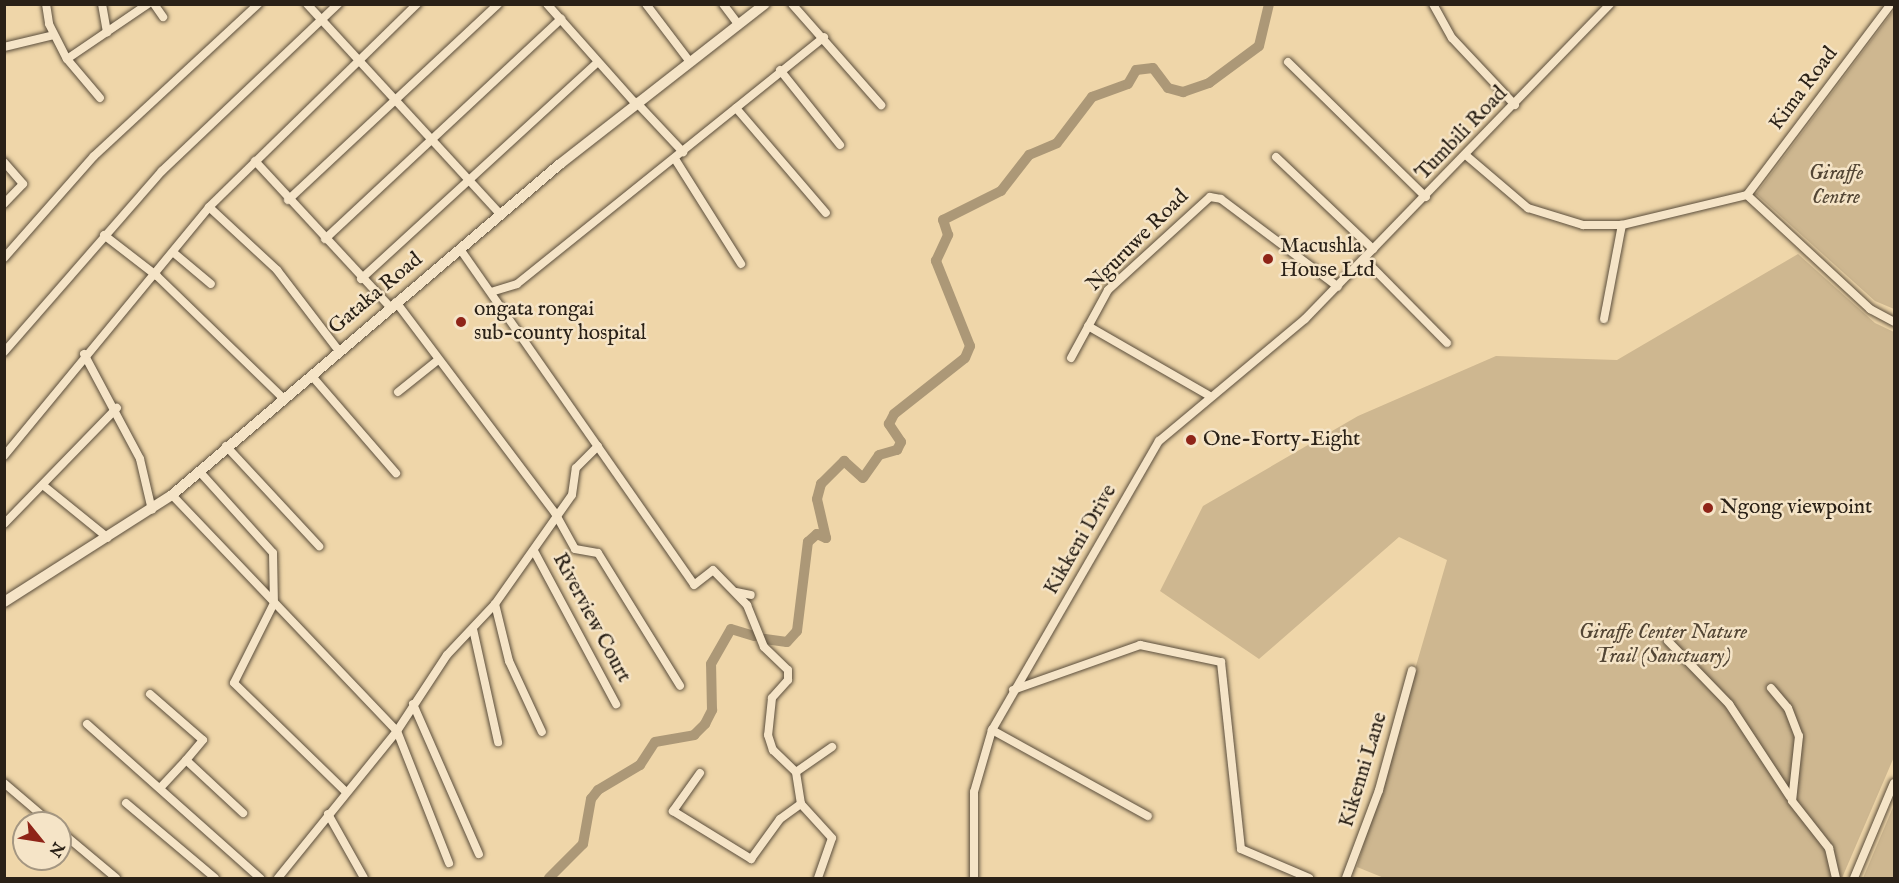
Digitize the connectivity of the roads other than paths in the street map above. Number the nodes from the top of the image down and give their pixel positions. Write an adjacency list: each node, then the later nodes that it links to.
1 (46, 4): 23 (street)
2 (102, 4): 22 (street)
3 (148, 4): 22 (street)
4 (154, 4): 18 (street)
5 (258, 4): 60 (street)
6 (307, 4): 20 (street)
7 (338, 4): 20 (street)
8 (417, 4): 27 (street)
9 (498, 4): 33 (street)
10 (547, 4): 19 (street)
11 (646, 4): 29 (street)
12 (723, 4): 21 (street)
13 (765, 4): 21 (street, Gataka Road)
14 (792, 4): 24 (street)
15 (1433, 4): 36 (street)
16 (1610, 4): 36 (street, Tumbili Road)
17 (1891, 4): 47 (street, Kima Road)
18 (163, 18)
19 (561, 19): 28 (street); 38 (street)
20 (321, 20): 27 (street); 55 (street)
21 (739, 25): 29 (street, Gataka Road)
22 (107, 33): 26 (street)
23 (54, 35): 25 (street); 26 (street)
24 (824, 37): 31 (street); 35 (street)
25 (4, 48)
26 (67, 59): 32 (street)
27 (358, 61): 33 (street); 44 (street)
28 (598, 62): 34 (street); 46 (street)
29 (690, 62): 34 (street, Gataka Road)
30 (1288, 62): 48 (street)
31 (780, 70): 37 (street); 39 (street)
32 (100, 98)
33 (396, 99): 38 (street); 49 (street)
34 (635, 102): 40 (street); 53 (street, Gataka Road)
35 (881, 105)
36 (1515, 105): 42 (street, Tumbili Road)
37 (736, 108): 40 (street); 52 (street)
38 (433, 137): 46 (street); 56 (street)
39 (840, 145)
40 (683, 152): 43 (street)
41 (1276, 157): 58 (street)
42 (1468, 157): 48 (street, Tumbili Road); 54 (street)
43 (675, 159): 62 (street); 67 (street)
44 (255, 161): 49 (street); 51 (street)
45 (4, 162): 50 (street)
46 (470, 180): 53 (street); 64 (street)
47 (1747, 195): 54 (street); 70 (street)
48 (1426, 197): 58 (street, Tumbili Road)
49 (288, 200): 56 (street)
50 (4, 204)
51 (209, 207): 59 (street); 73 (street)
52 (826, 213)
53 (500, 214): 57 (street, Gataka Road)
54 (1622, 225): 69 (street)
55 (104, 235): 63 (street); 74 (street)
56 (325, 239): 64 (street)
57 (460, 249): 67 (street); 68 (street, Gataka Road)
58 (1373, 249): 61 (street, Tumbili Road)
59 (174, 253): 63 (street); 65 (street)
60 (4, 258)
61 (1364, 259): 66 (street, Tumbili Road); 72 (street)
62 (741, 264)
63 (157, 276): 75 (street); 81 (street)
64 (361, 279): 68 (street)
65 (211, 284)
66 (1338, 287): 71 (street, Nguruwe Road); 80 (street, Kikkeni Drive)
67 (491, 292): 84 (street)
68 (393, 304): 73 (street, Gataka Road); 77 (street)
69 (1604, 319)
70 (1894, 322)
71 (1088, 326): 76 (street, Nguruwe Road); 80 (street)
72 (1447, 343)
73 (339, 351): 78 (street, Gataka Road)
74 (4, 352)
75 (84, 354): 82 (street); 85 (street)
76 (1071, 358)
77 (438, 360): 79 (street); 91 (street)
78 (310, 375): 81 (street, Gataka Road); 87 (street)
79 (399, 392)
80 (1209, 395): 106 (street, Kikkeni Drive)
81 (284, 399): 83 (street, Gataka Road)
82 (117, 408): 88 (street); 90 (street)
83 (226, 446): 86 (street, Gataka Road); 94 (street)
84 (598, 446): 91 (street); 96 (street)
85 (4, 456)
86 (199, 471): 89 (street, Gataka Road); 99 (street)
87 (396, 473)
88 (44, 486): 92 (street); 93 (street)
89 (172, 495): 90 (street, Gataka Road); 99 (street)
90 (152, 510): 93 (street, Gataka Road)
91 (555, 513): 95 (street); 104 (street)
92 (4, 524)
93 (110, 539): 98 (street, Gataka Road)
94 (319, 546)
95 (534, 550): 100 (street); 109 (street, Riverview Court)
96 (735, 591): 97 (street); 117 (street)
97 (751, 595)
98 (4, 602)
99 (274, 603): 111 (street); 122 (street)
100 (495, 604): 101 (street); 113 (street)
101 (473, 629): 108 (street); 114 (street)
102 (1668, 641): 123 (street)
103 (1412, 670): 141 (street, Kikenni Lane)
104 (680, 686)
105 (1770, 688): 123 (street)
106 (1013, 690): 112 (street, Kikkeni Drive); 140 (street)
107 (150, 694): 116 (street)
108 (413, 704): 111 (street); 131 (street)
109 (616, 704)
110 (87, 724): 121 (street)
111 (397, 730): 122 (street); 132 (street)
112 (992, 730): 129 (street); 139 (street, Kikkeni Drive)
113 (542, 732)
114 (498, 742)
115 (832, 747): 117 (street)
116 (186, 760): 121 (street); 127 (street)
117 (796, 772): 125 (street)
118 (700, 774): 125 (street)
119 (4, 783): 126 (street)
120 (1894, 783): 143 (street)
121 (160, 787): 135 (street)
122 (346, 792): 128 (street)
123 (1792, 801): 142 (street)
124 (126, 803): 134 (street)
125 (801, 804): 138 (street)
126 (37, 811)
127 (243, 813)
128 (328, 814): 136 (street); 137 (street)
129 (1148, 816)
130 (72, 841): 133 (street)
131 (479, 854)
132 (449, 863)
133 (116, 879)
134 (215, 879)
135 (260, 879)
136 (278, 879)
137 (364, 879)
138 (818, 879)
139 (974, 879)
140 (1309, 879)
141 (1346, 879)
142 (1836, 879)
143 (1854, 879)

